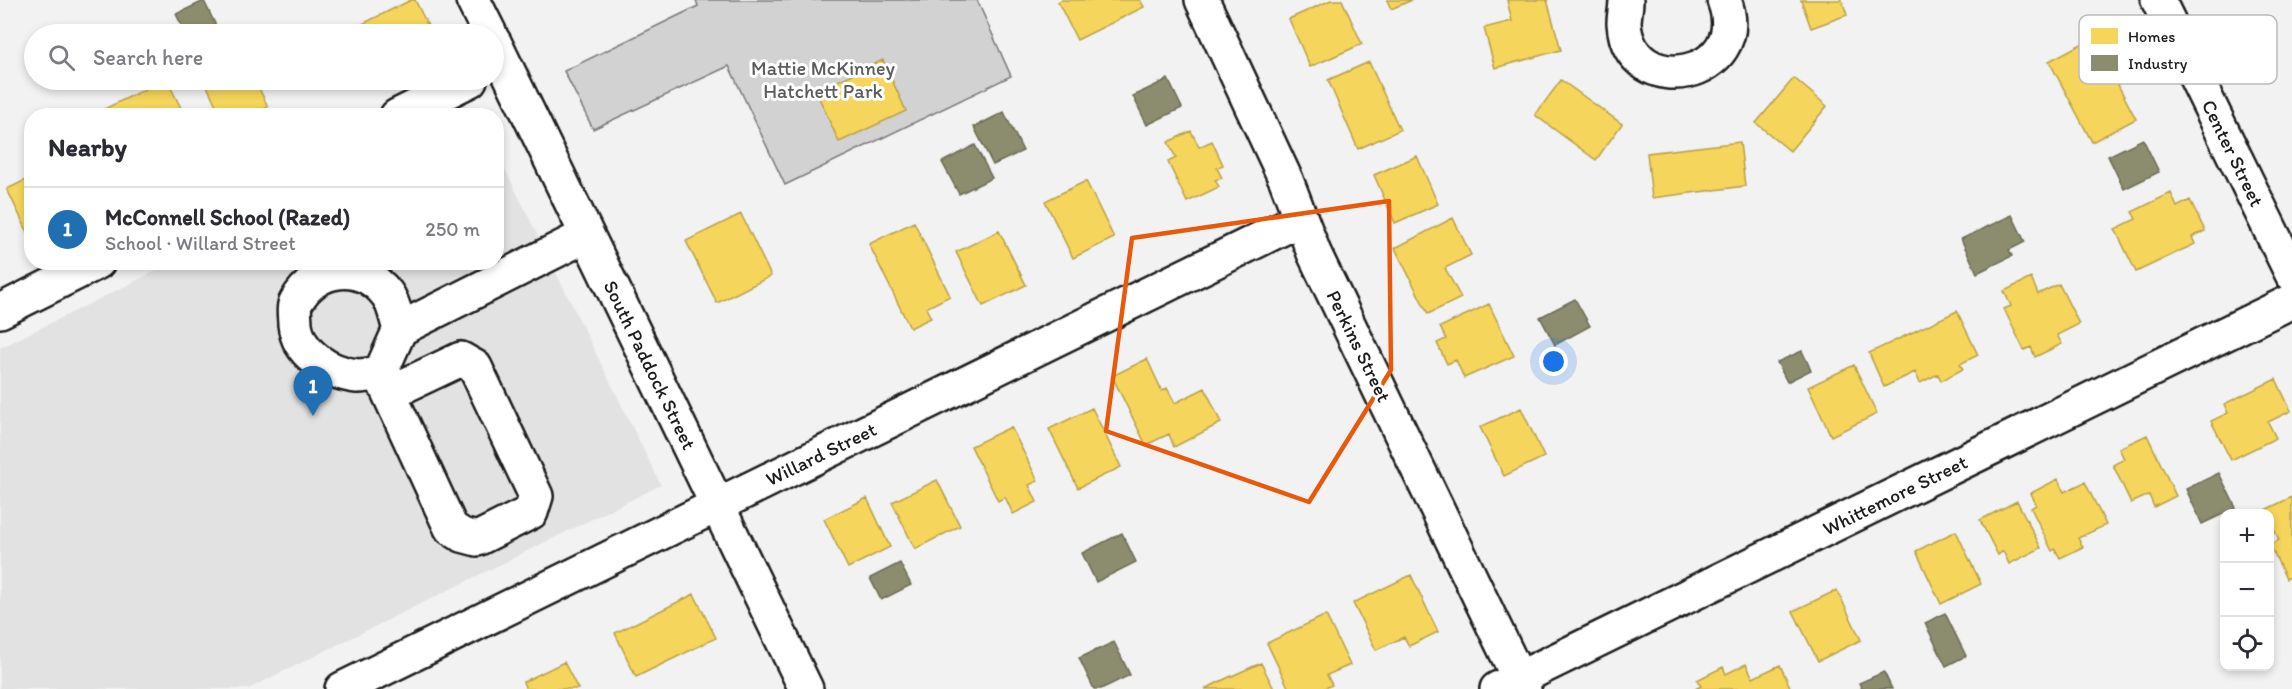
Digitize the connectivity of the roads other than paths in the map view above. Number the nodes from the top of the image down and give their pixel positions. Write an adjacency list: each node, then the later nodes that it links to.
1 (473, 0): 7 (street, South Paddock Street)
2 (1202, 0): 12 (street, Perkins Street)
3 (1626, 0): 4 (street)
4 (1724, 0)
5 (2158, 0): 6 (street, Center Street)
6 (2165, 15)
7 (483, 24)
8 (504, 70): 13 (street, South Paddock Street)
9 (2199, 84): 15 (street, Center Street)
10 (450, 90): 11 (street)
11 (413, 108)
12 (1301, 219): 20 (street, Willard Street); 21 (street, Perkins Street)
13 (587, 235): 18 (street); 20 (street, South Paddock Street)
14 (82, 270): 17 (street)
15 (2292, 274)
16 (2292, 301): 21 (street, Whittemore Street)
17 (0, 311)
18 (400, 329): 19 (street); 19 (street)
19 (385, 384): 19 (street)
20 (717, 505): 22 (street, Willard Street); 23 (street, South Paddock Street)
21 (1513, 686)
22 (342, 689)
23 (806, 689)

